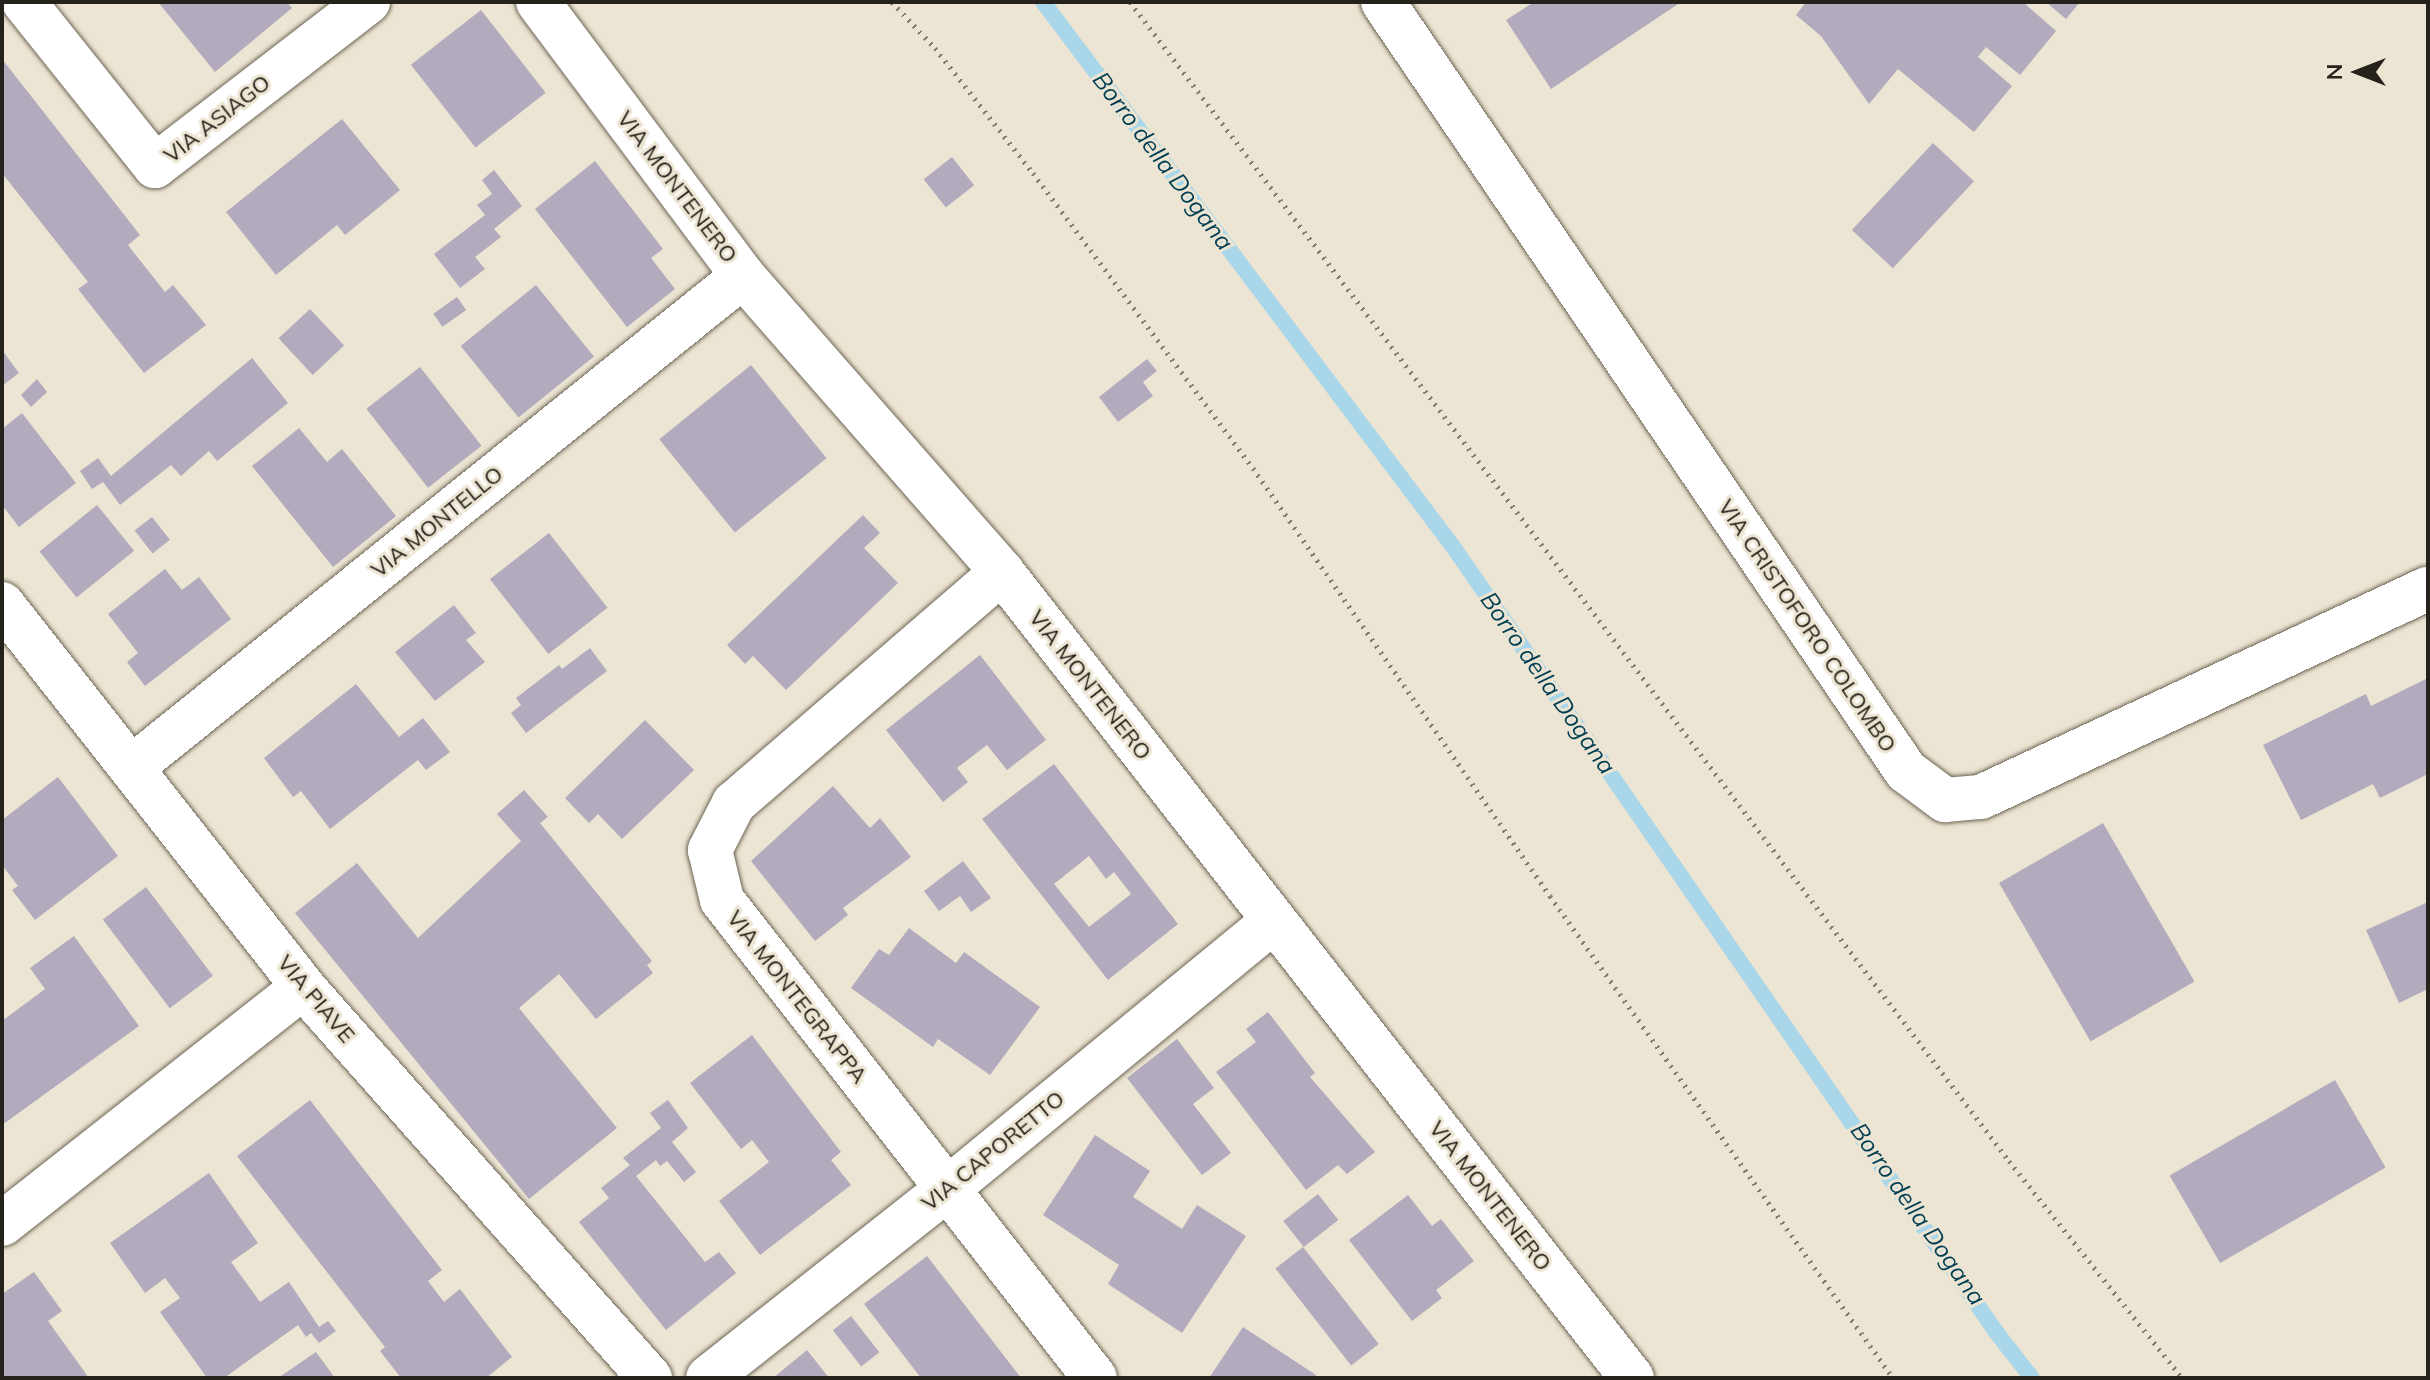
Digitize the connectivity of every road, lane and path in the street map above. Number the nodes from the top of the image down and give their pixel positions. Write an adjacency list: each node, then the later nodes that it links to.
1 (24, 2): 2 (street, VIA ASIAGO)
2 (368, 2)
3 (538, 2): 7 (street, VIA MONTENERO)
4 (892, 2): 20 (path)
5 (1130, 2): 21 (path)
6 (1383, 2): 9 (street, VIA CRISTOFORO COLOMBO)
7 (743, 276): 8 (street, VIA MONTENERO); 11 (street, VIA MONTELLO)
8 (1002, 572): 12 (street, VIA MONTENERO); 14 (street, VIA MONTEGRAPPA)
9 (2428, 589)
10 (2, 604): 11 (street, VIA PIAVE)
11 (131, 768): 13 (street, VIA PIAVE)
12 (1274, 921): 14 (street, VIA CAPORETTO); 19 (street, VIA MONTENERO)
13 (303, 987): 15 (street); 16 (street, VIA PIAVE)
14 (946, 1190): 17 (street, VIA CAPORETTO); 18 (street, VIA MONTEGRAPPA)
15 (2, 1224)
16 (650, 1378)
17 (708, 1378)
18 (1095, 1378)
19 (1632, 1378)
20 (1893, 1378)
21 (2182, 1378)

